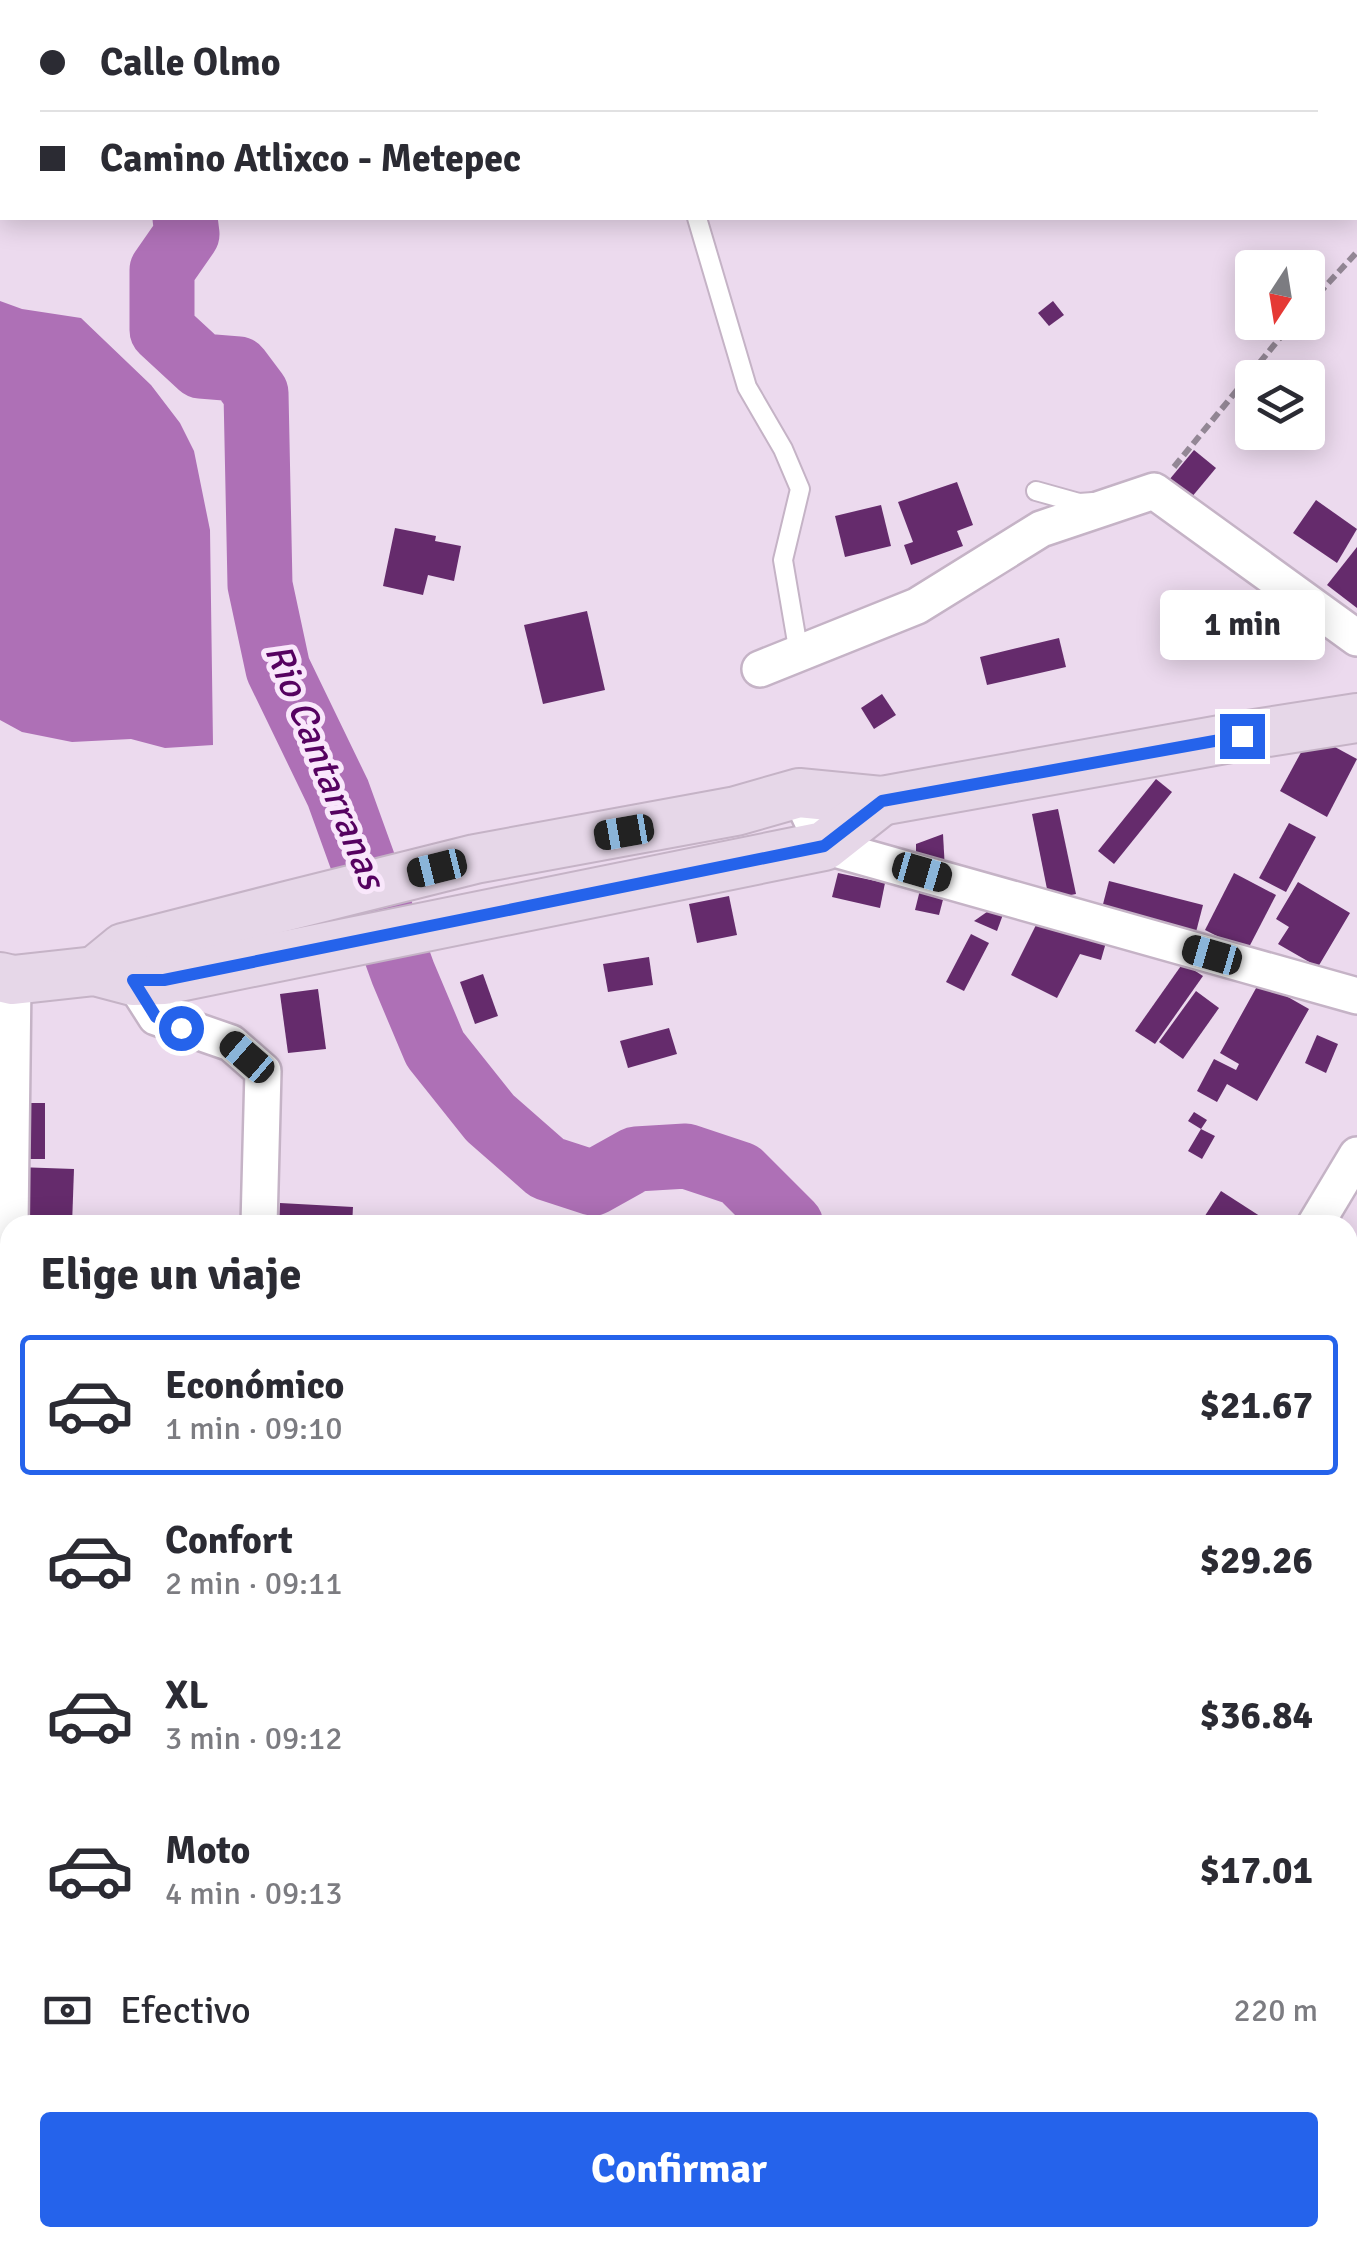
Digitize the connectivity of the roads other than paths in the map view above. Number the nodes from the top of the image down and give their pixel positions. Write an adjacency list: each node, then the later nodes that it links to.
1 (698, 220): 5 (lane)
2 (1036, 490): 3 (lane)
3 (1141, 495): 4 (street); 5 (street)
4 (1357, 638)
5 (798, 654): 6 (street)
6 (760, 670)
7 (1357, 718): 9 (main road)
8 (799, 794): 9 (main road); 10 (street); 11 (main road)
9 (882, 801): 10 (main road)
10 (824, 846): 11 (main road); 13 (street)
11 (117, 967): 12 (main road); 16 (street)
12 (6, 979): 15 (street)
13 (1357, 996)
14 (1357, 1155): 17 (street)
15 (10, 1215)
16 (259, 1215)
17 (1321, 1215)

